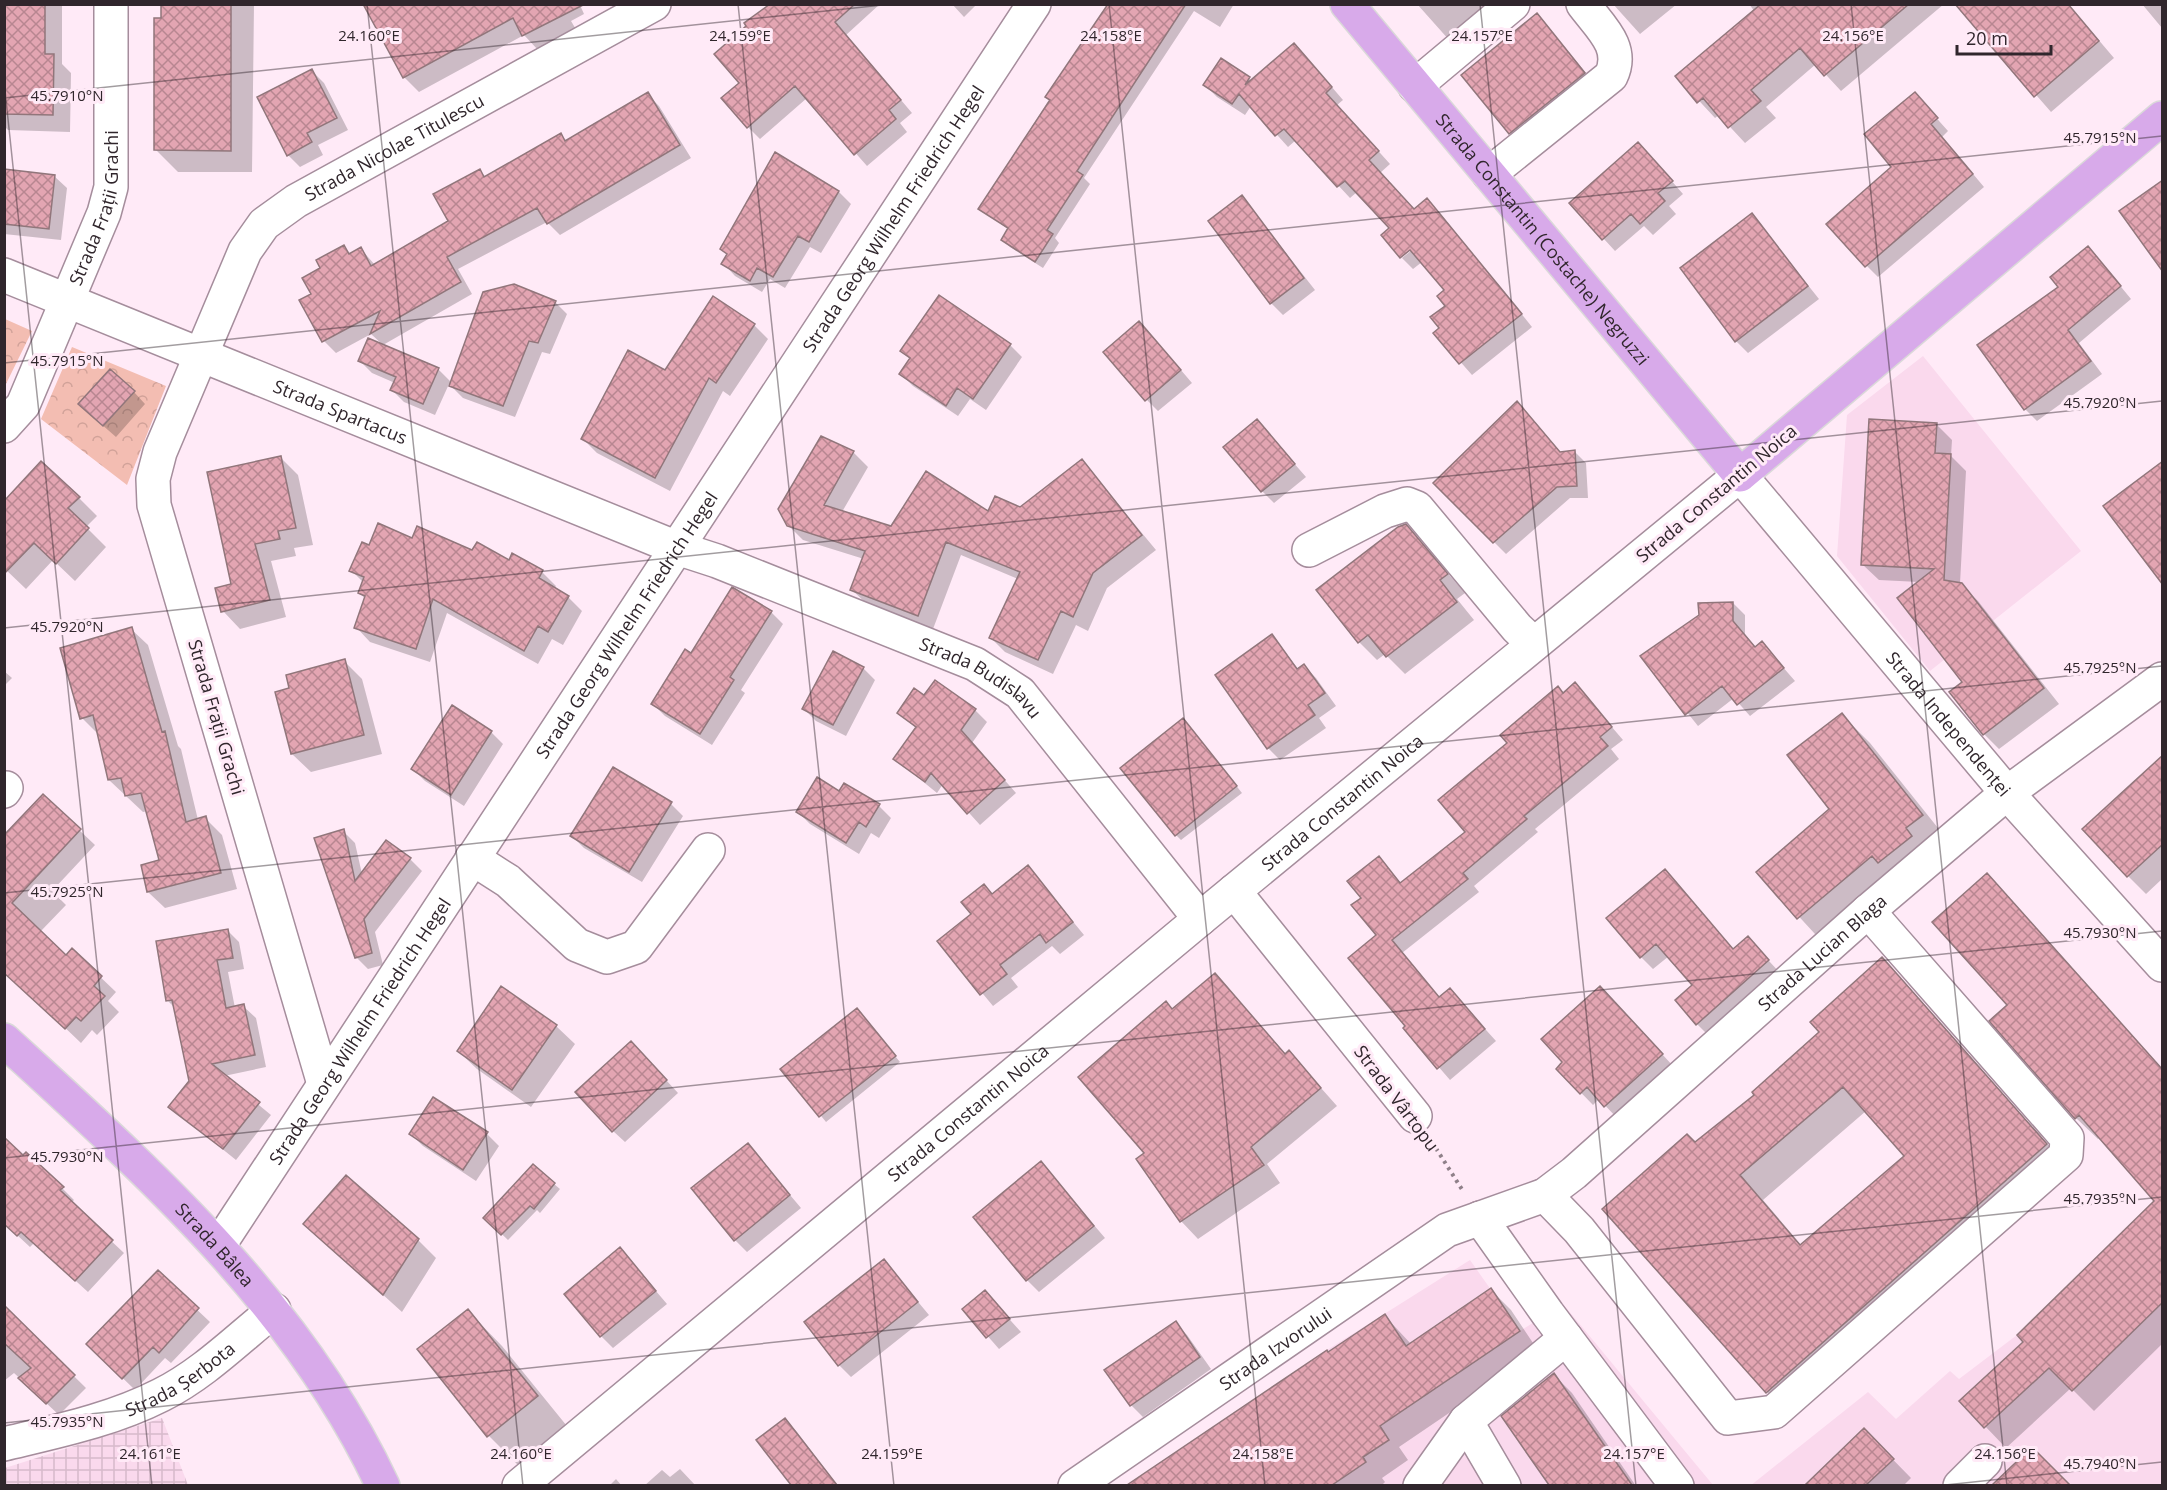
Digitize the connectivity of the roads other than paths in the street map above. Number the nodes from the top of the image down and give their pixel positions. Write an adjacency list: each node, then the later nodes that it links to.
1 (111, 4): 11 (street, Strada Frații Grachi)
2 (654, 4): 12 (street, Strada Nicolae Titulescu)
3 (1034, 4): 15 (street, Strada Georg Wilhelm Friedrich Hegel)
4 (1347, 4): 7 (main road, Strada Constantin (Costache) Negruzzi)
5 (1513, 4): 7 (street)
6 (1583, 4): 9 (street)
7 (1415, 86): 9 (main road, Strada Constantin (Costache) Negruzzi)
8 (2163, 118): 14 (main road, Strada Constantin Noica)
9 (1489, 174): 14 (main road, Strada Constantin (Costache) Negruzzi)
10 (4, 275): 11 (street, Strada Spartacus)
11 (68, 301): 12 (street, Strada Spartacus); 13 (street)
12 (203, 354): 15 (street, Strada Spartacus); 27 (street, Strada Frații Grachi)
13 (4, 426)
14 (1740, 475): 17 (street, Strada Constantin Noica); 19 (street, Strada Independenței)
15 (677, 548): 21 (street, Strada Georg Wilhelm Friedrich Hegel); 24 (street, Strada Budislavu)
16 (1309, 550): 17 (street)
17 (1534, 644): 22 (street, Strada Constantin Noica)
18 (2163, 679): 19 (street, Strada Lucian Blaga)
19 (2007, 794): 23 (street, Strada Lucian Blaga); 25 (street, Strada Independenței)
20 (708, 850): 21 (street)
21 (472, 858): 27 (street, Strada Georg Wilhelm Friedrich Hegel)
22 (1234, 891): 24 (street, Strada Constantin Noica); 28 (street, Strada Vârtopu)
23 (1868, 912): 29 (street, Strada Lucian Blaga); 29 (street)
24 (1200, 919): 38 (street, Strada Constantin Noica)
25 (2163, 965)
26 (4, 1040): 31 (main road, Strada Bâlea)
27 (324, 1084): 31 (street, Strada Georg Wilhelm Friedrich Hegel)
28 (1415, 1116)
29 (1545, 1195): 30 (street, Strada Lucian Blaga)
30 (1480, 1218): 33 (street); 39 (street, Strada Izvorului)
31 (219, 1245): 32 (main road, Strada Bâlea)
32 (274, 1310): 35 (street, Strada Șerbota); 37 (main road, Strada Bâlea)
33 (1557, 1326): 34 (street); 42 (street)
34 (1466, 1421): 40 (street); 41 (street)
35 (4, 1444)
36 (1985, 1461): 43 (street)
37 (383, 1485)
38 (519, 1485)
39 (1075, 1485)
40 (1419, 1485)
41 (1504, 1485)
42 (1677, 1485)
43 (1960, 1485)

